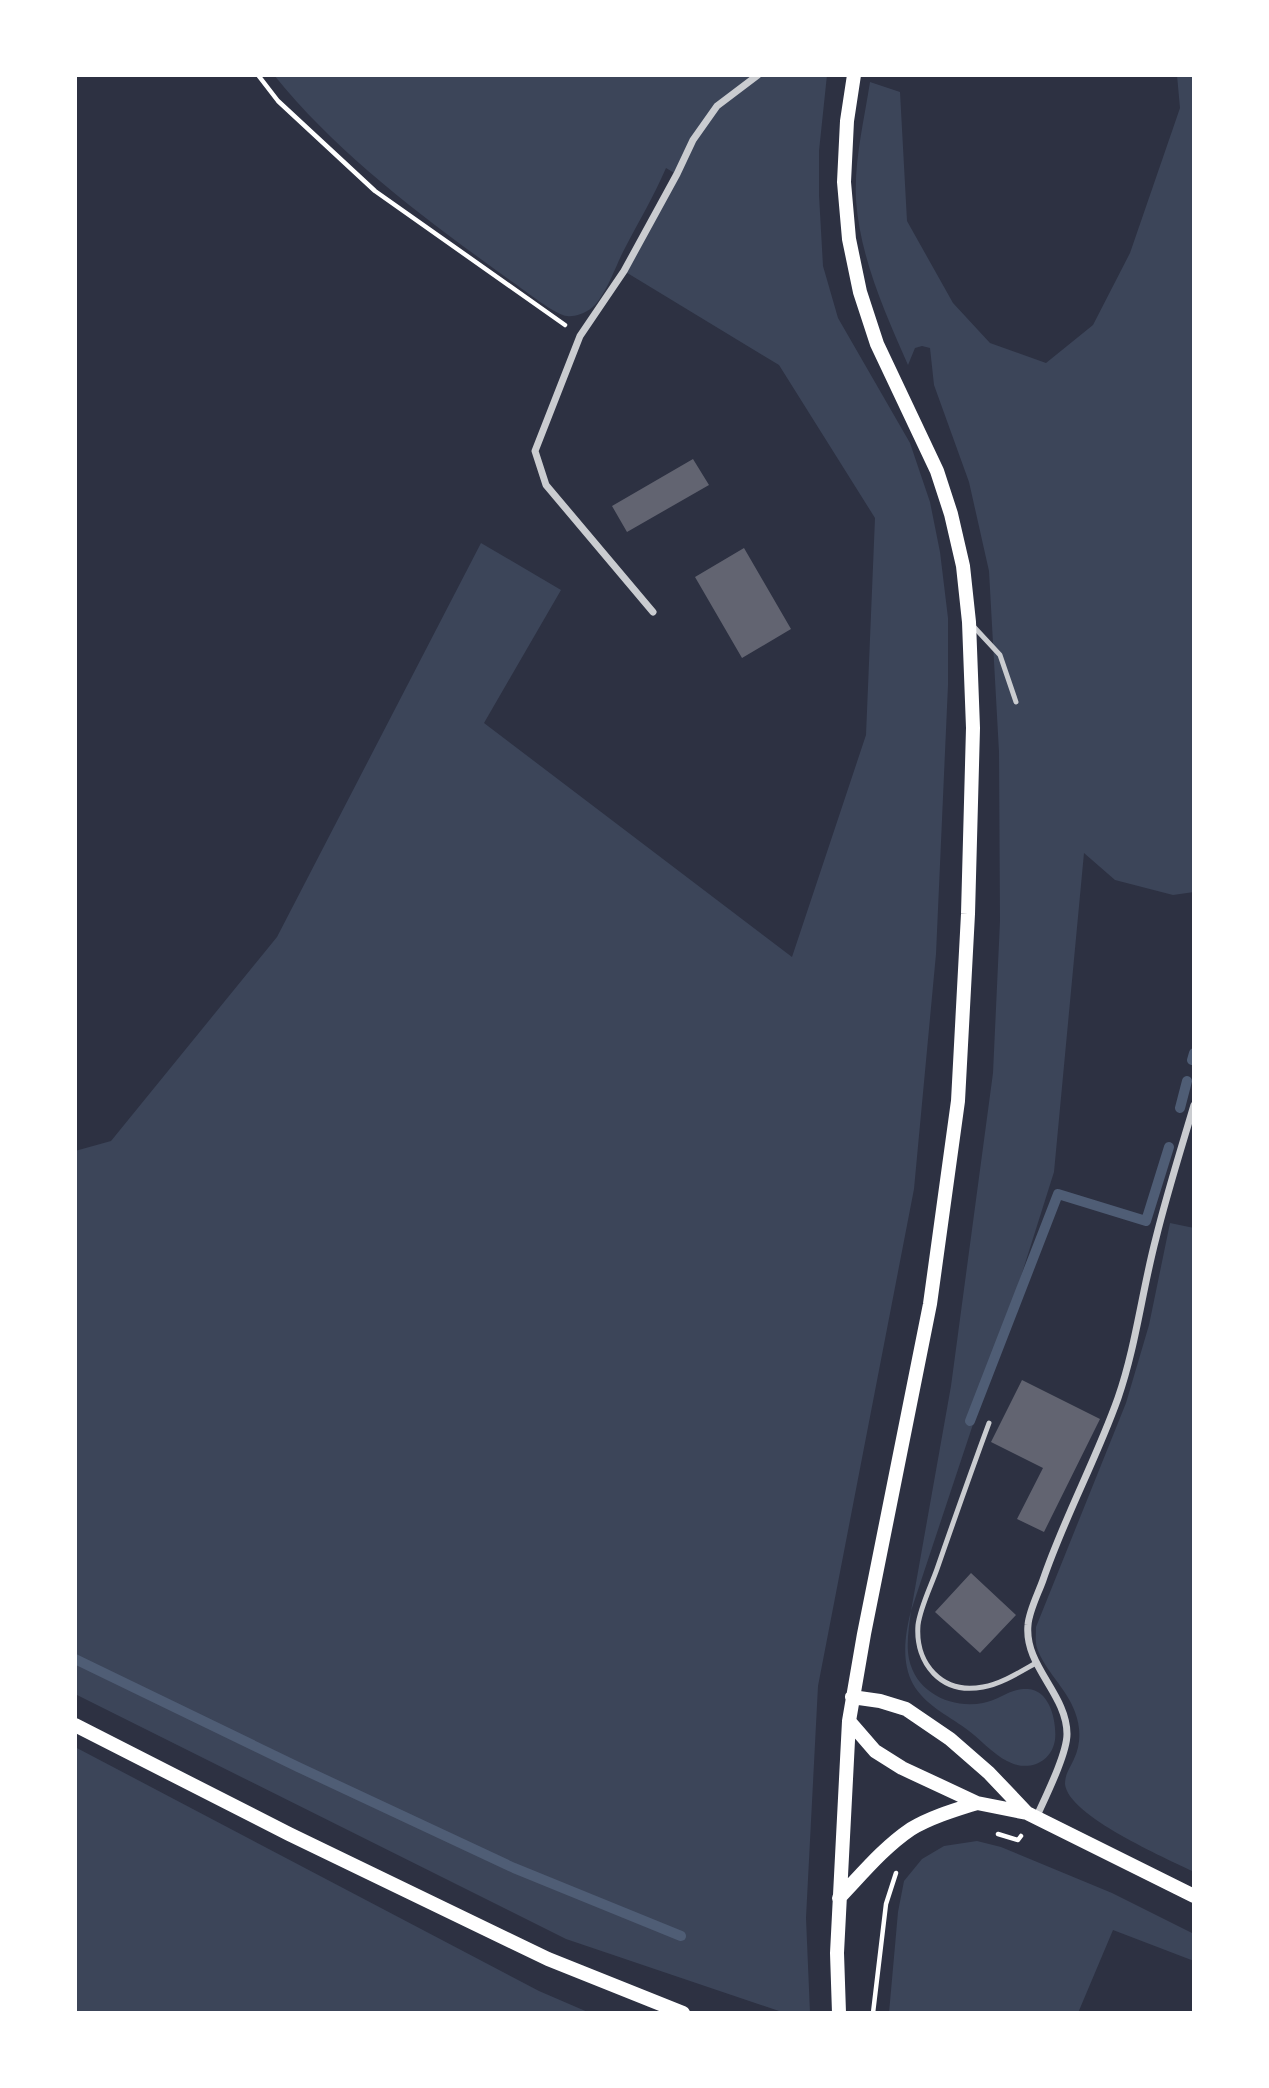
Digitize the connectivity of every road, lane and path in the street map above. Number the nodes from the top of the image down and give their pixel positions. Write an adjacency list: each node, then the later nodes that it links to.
1 (258, 75): 4 (path)
2 (758, 75): 4 (street)
3 (854, 75): 6 (main road)
4 (580, 336): 5 (street)
5 (653, 612)
6 (969, 622): 7 (lane); 11 (main road)
7 (1016, 702)
8 (1194, 1105): 10 (street)
9 (989, 1423): 10 (lane)
10 (1036, 1663): 15 (street)
11 (852, 1697): 12 (main road); 15 (main road)
12 (849, 1721): 14 (main road); 19 (main road)
13 (75, 1725): 20 (main road)
14 (977, 1803): 15 (main road); 19 (main road)
15 (1031, 1816): 16 (path); 18 (main road)
16 (996, 1833)
17 (897, 1871): 22 (path)
18 (1194, 1896)
19 (839, 1898): 21 (main road)
20 (683, 2013)
21 (839, 2013)
22 (873, 2013)

